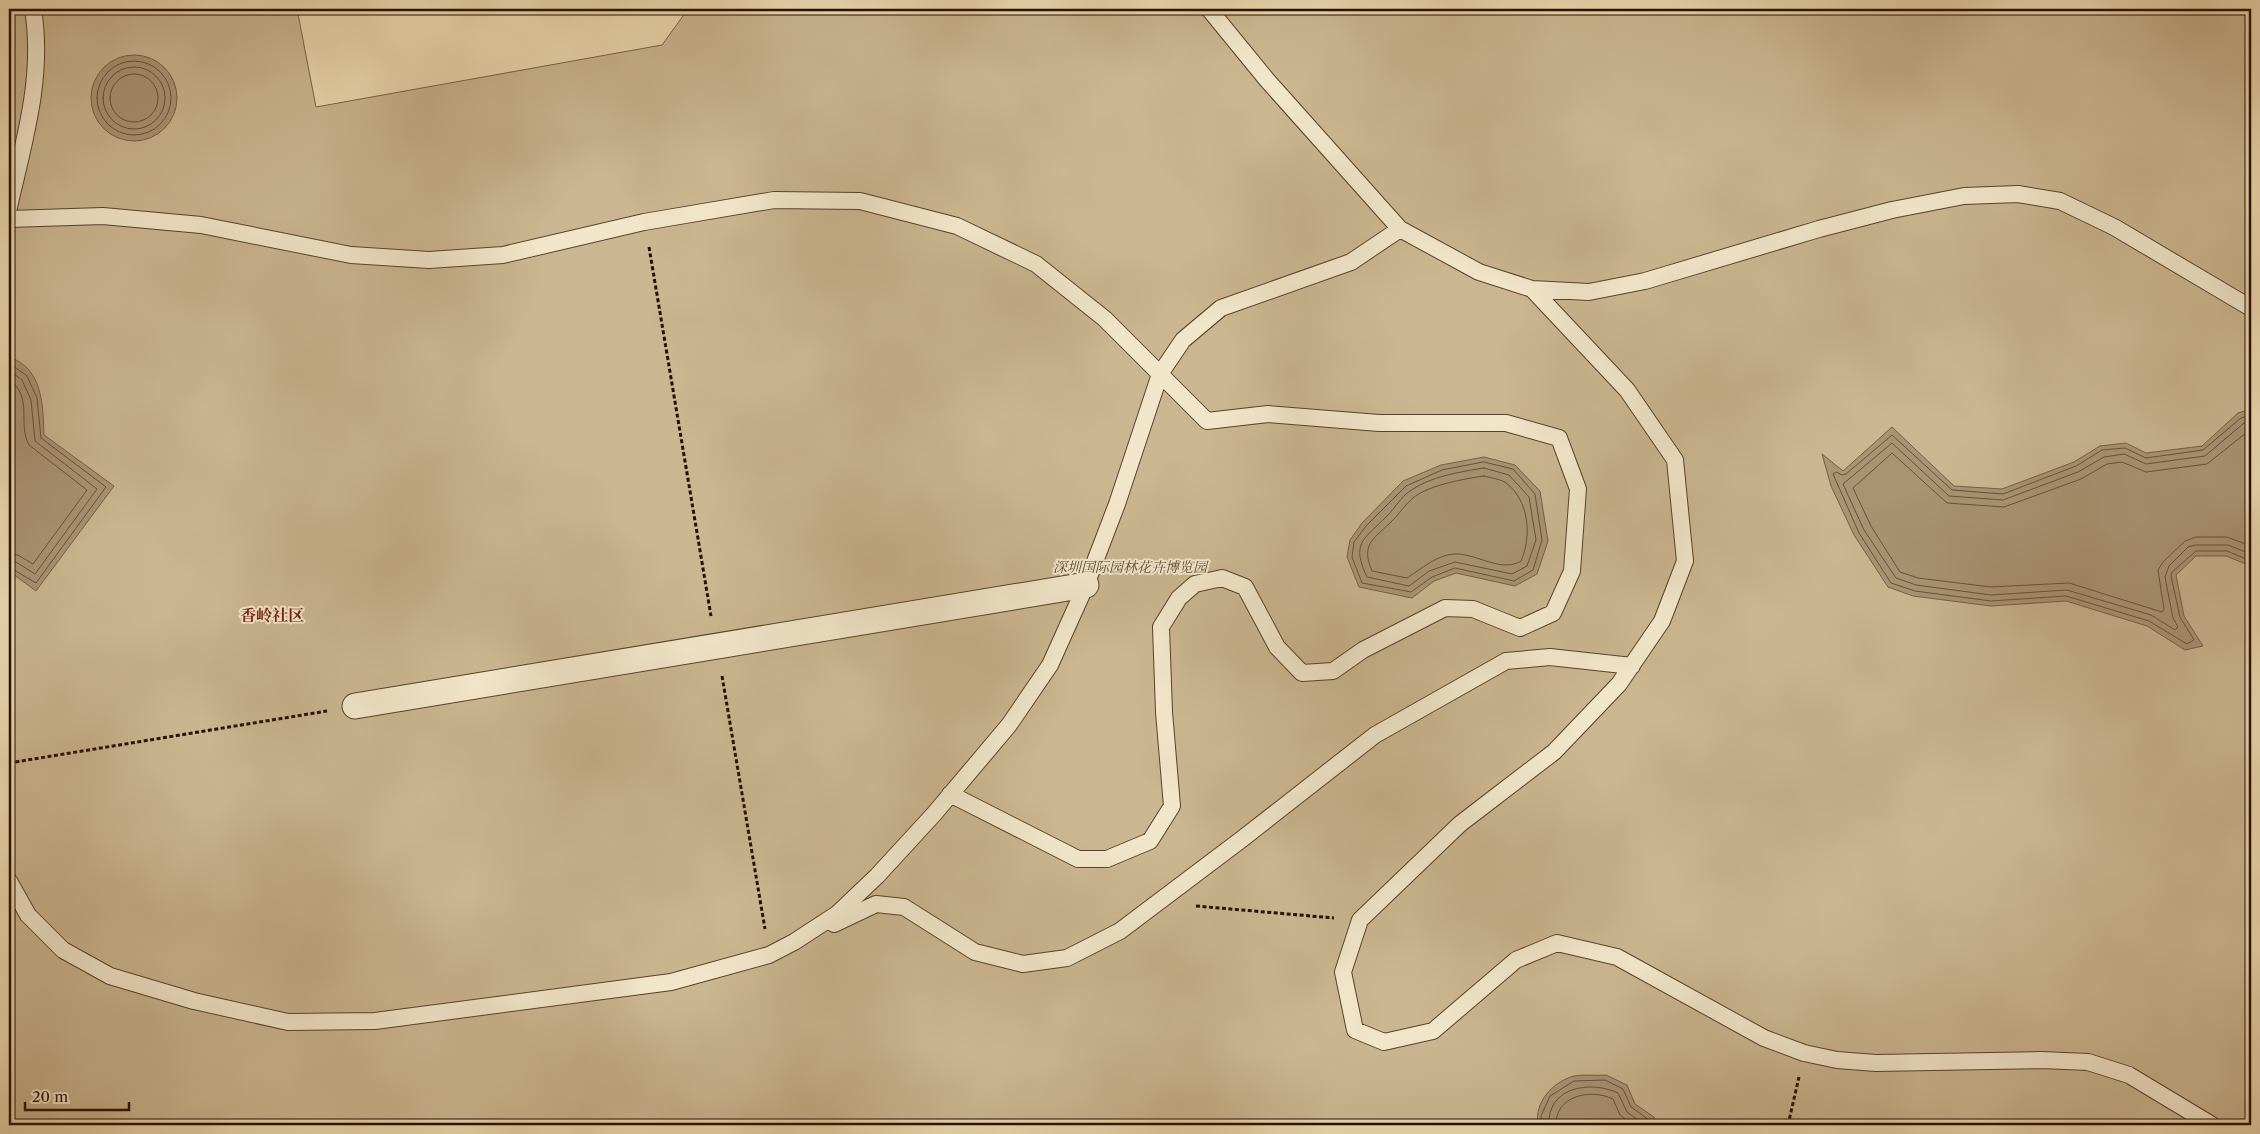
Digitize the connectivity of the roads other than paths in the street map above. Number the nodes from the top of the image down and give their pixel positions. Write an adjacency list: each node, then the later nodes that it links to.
1 (33, 9): 3 (lane)
2 (1209, 9): 5 (lane)
3 (9, 207)
4 (9, 219): 8 (lane)
5 (1400, 229): 6 (lane); 8 (lane)
6 (1532, 289): 7 (lane); 10 (lane)
7 (2251, 308)
8 (1160, 374): 9 (lane); 12 (lane)
9 (1086, 585): 11 (street); 12 (lane)
10 (1632, 666): 14 (lane); 15 (lane)
11 (355, 706)
12 (950, 794): 14 (lane)
13 (9, 881): 14 (lane)
14 (794, 942)
15 (2212, 1125)

